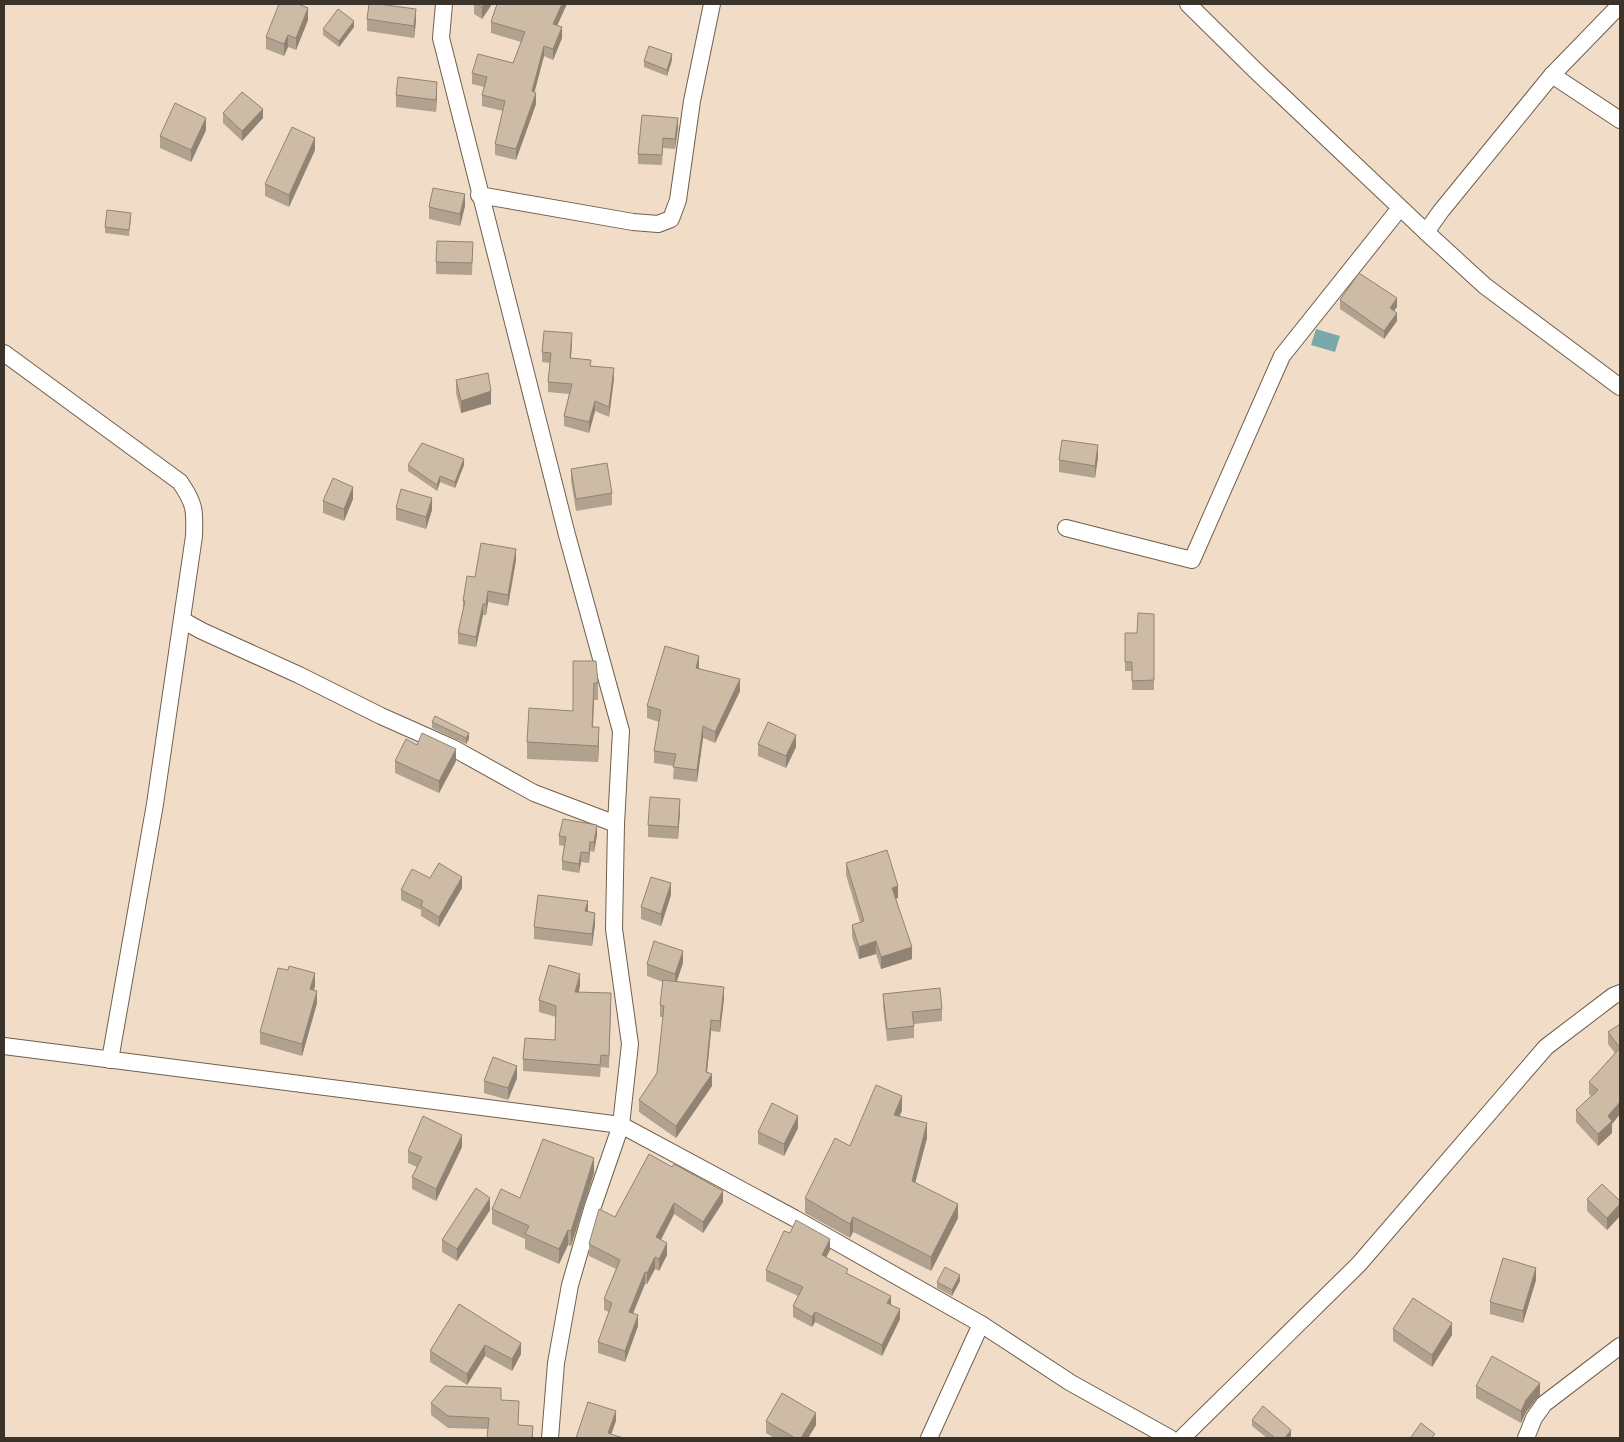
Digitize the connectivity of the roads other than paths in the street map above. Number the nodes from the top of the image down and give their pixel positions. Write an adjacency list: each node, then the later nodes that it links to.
1 (444, 4): 7 (street)
2 (712, 4): 7 (street)
3 (1188, 4): 8 (street)
4 (1620, 5): 5 (street)
5 (1552, 75): 6 (street); 9 (street)
6 (1620, 120)
7 (480, 195): 14 (street)
8 (1400, 208): 9 (street); 12 (street)
9 (1426, 232): 11 (street)
10 (4, 353): 13 (street)
11 (1620, 387)
12 (1066, 528)
13 (182, 620): 14 (street); 17 (street)
14 (616, 824): 18 (street)
15 (1620, 993): 24 (street)
16 (4, 1046): 17 (street)
17 (110, 1060): 18 (street)
18 (621, 1125): 19 (street); 21 (street)
19 (981, 1324): 22 (street); 23 (street)
20 (1620, 1346): 25 (street)
21 (550, 1438)
22 (928, 1438)
23 (1170, 1438)
24 (1182, 1438)
25 (1526, 1438)

